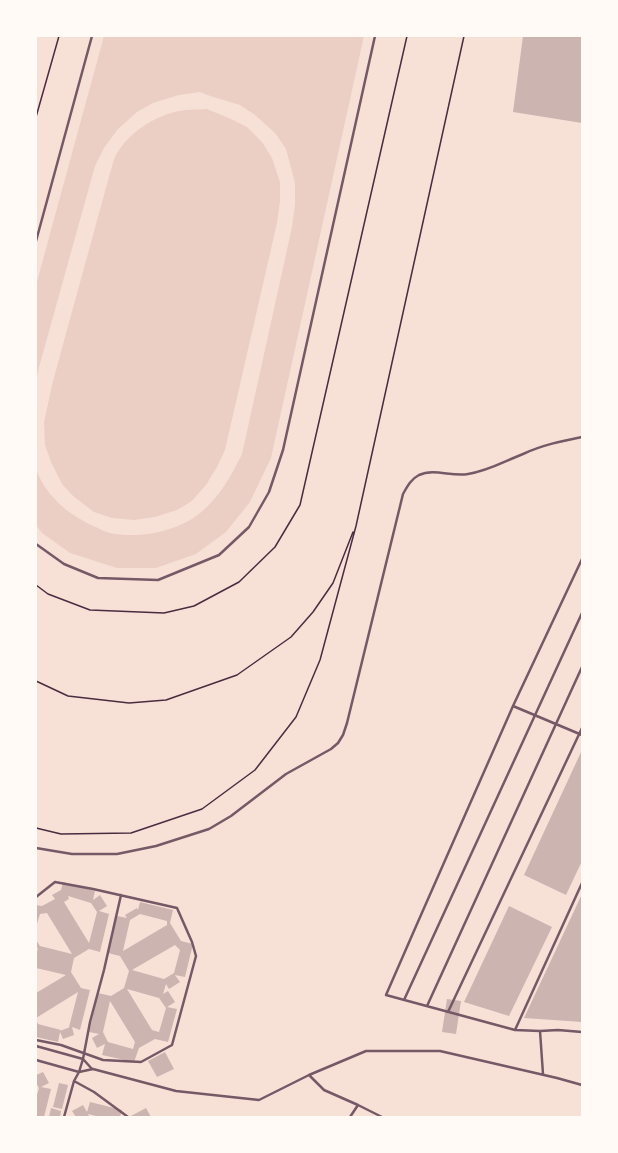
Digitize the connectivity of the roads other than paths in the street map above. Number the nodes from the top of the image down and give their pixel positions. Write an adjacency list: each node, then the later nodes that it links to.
1 (92, 36): 3 (lane)
2 (375, 36): 5 (lane)
3 (36, 241)
4 (582, 437): 14 (lane)
5 (36, 544)
6 (582, 559): 9 (lane)
7 (582, 614): 10 (lane)
8 (582, 667): 11 (lane)
9 (513, 706): 10 (lane); 18 (lane)
10 (536, 716): 11 (lane); 18 (lane)
11 (555, 724): 13 (lane); 19 (lane)
12 (582, 728): 13 (lane)
13 (581, 735): 20 (lane)
14 (36, 848)
15 (582, 883): 21 (lane)
16 (121, 896): 17 (lane); 26 (lane); 26 (lane)
17 (36, 897)
18 (404, 1000): 19 (lane)
19 (427, 1006): 20 (lane)
20 (448, 1012): 21 (lane)
21 (515, 1030): 22 (lane)
22 (540, 1031): 23 (lane); 31 (lane)
23 (582, 1032)
24 (36, 1040): 26 (lane)
25 (36, 1046): 27 (lane)
26 (84, 1052): 27 (lane)
27 (83, 1059): 29 (lane); 30 (lane)
28 (36, 1060): 30 (lane)
29 (93, 1070): 30 (lane); 32 (lane)
30 (80, 1072): 33 (lane)
31 (543, 1074): 32 (lane); 34 (lane)
32 (309, 1075): 35 (lane)
33 (74, 1081): 36 (lane); 37 (lane)
34 (582, 1085)
35 (358, 1105): 38 (lane); 39 (lane)
36 (64, 1117)
37 (128, 1117)
38 (350, 1117)
39 (382, 1117)

